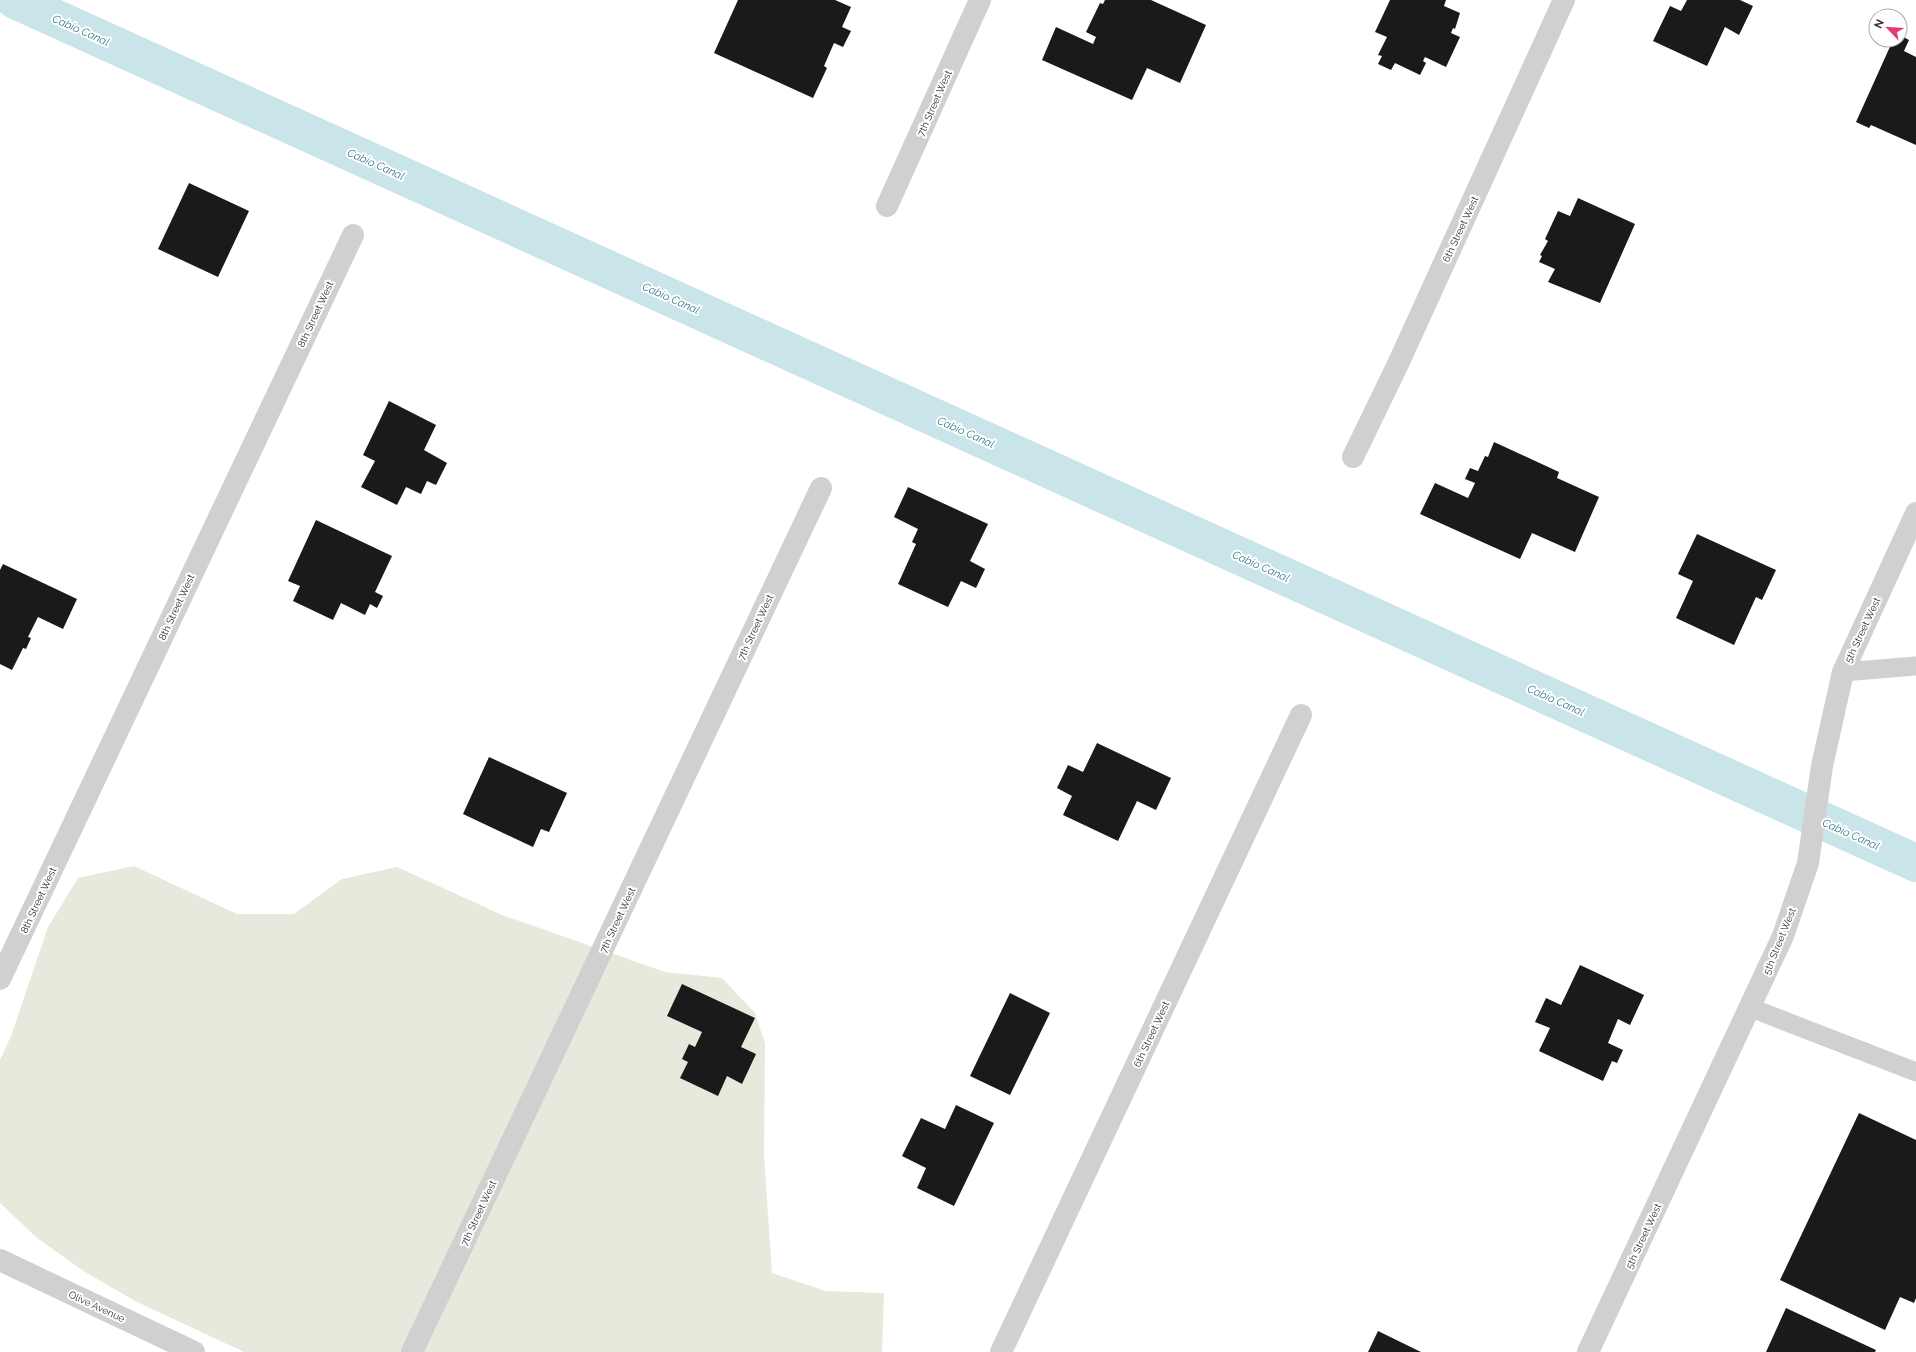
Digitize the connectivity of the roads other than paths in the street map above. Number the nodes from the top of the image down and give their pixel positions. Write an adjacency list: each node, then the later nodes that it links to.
1 (980, 0): 3 (street, 7th Street West)
2 (1564, 0): 5 (street, 6th Street West)
3 (887, 206)
4 (353, 235): 11 (street, 8th Street West)
5 (1353, 457)
6 (821, 488): 16 (street, 7th Street West)
7 (1916, 513): 9 (street, 5th Street West)
8 (1916, 666): 9 (lane)
9 (1843, 672): 12 (street, 5th Street West)
10 (1301, 715): 17 (street, 6th Street West)
11 (0, 979)
12 (1751, 1008): 13 (lane); 18 (street, 5th Street West)
13 (1916, 1072)
14 (0, 1260): 15 (street, Olive Avenue)
15 (194, 1352)
16 (412, 1352)
17 (1001, 1352)
18 (1588, 1352)

